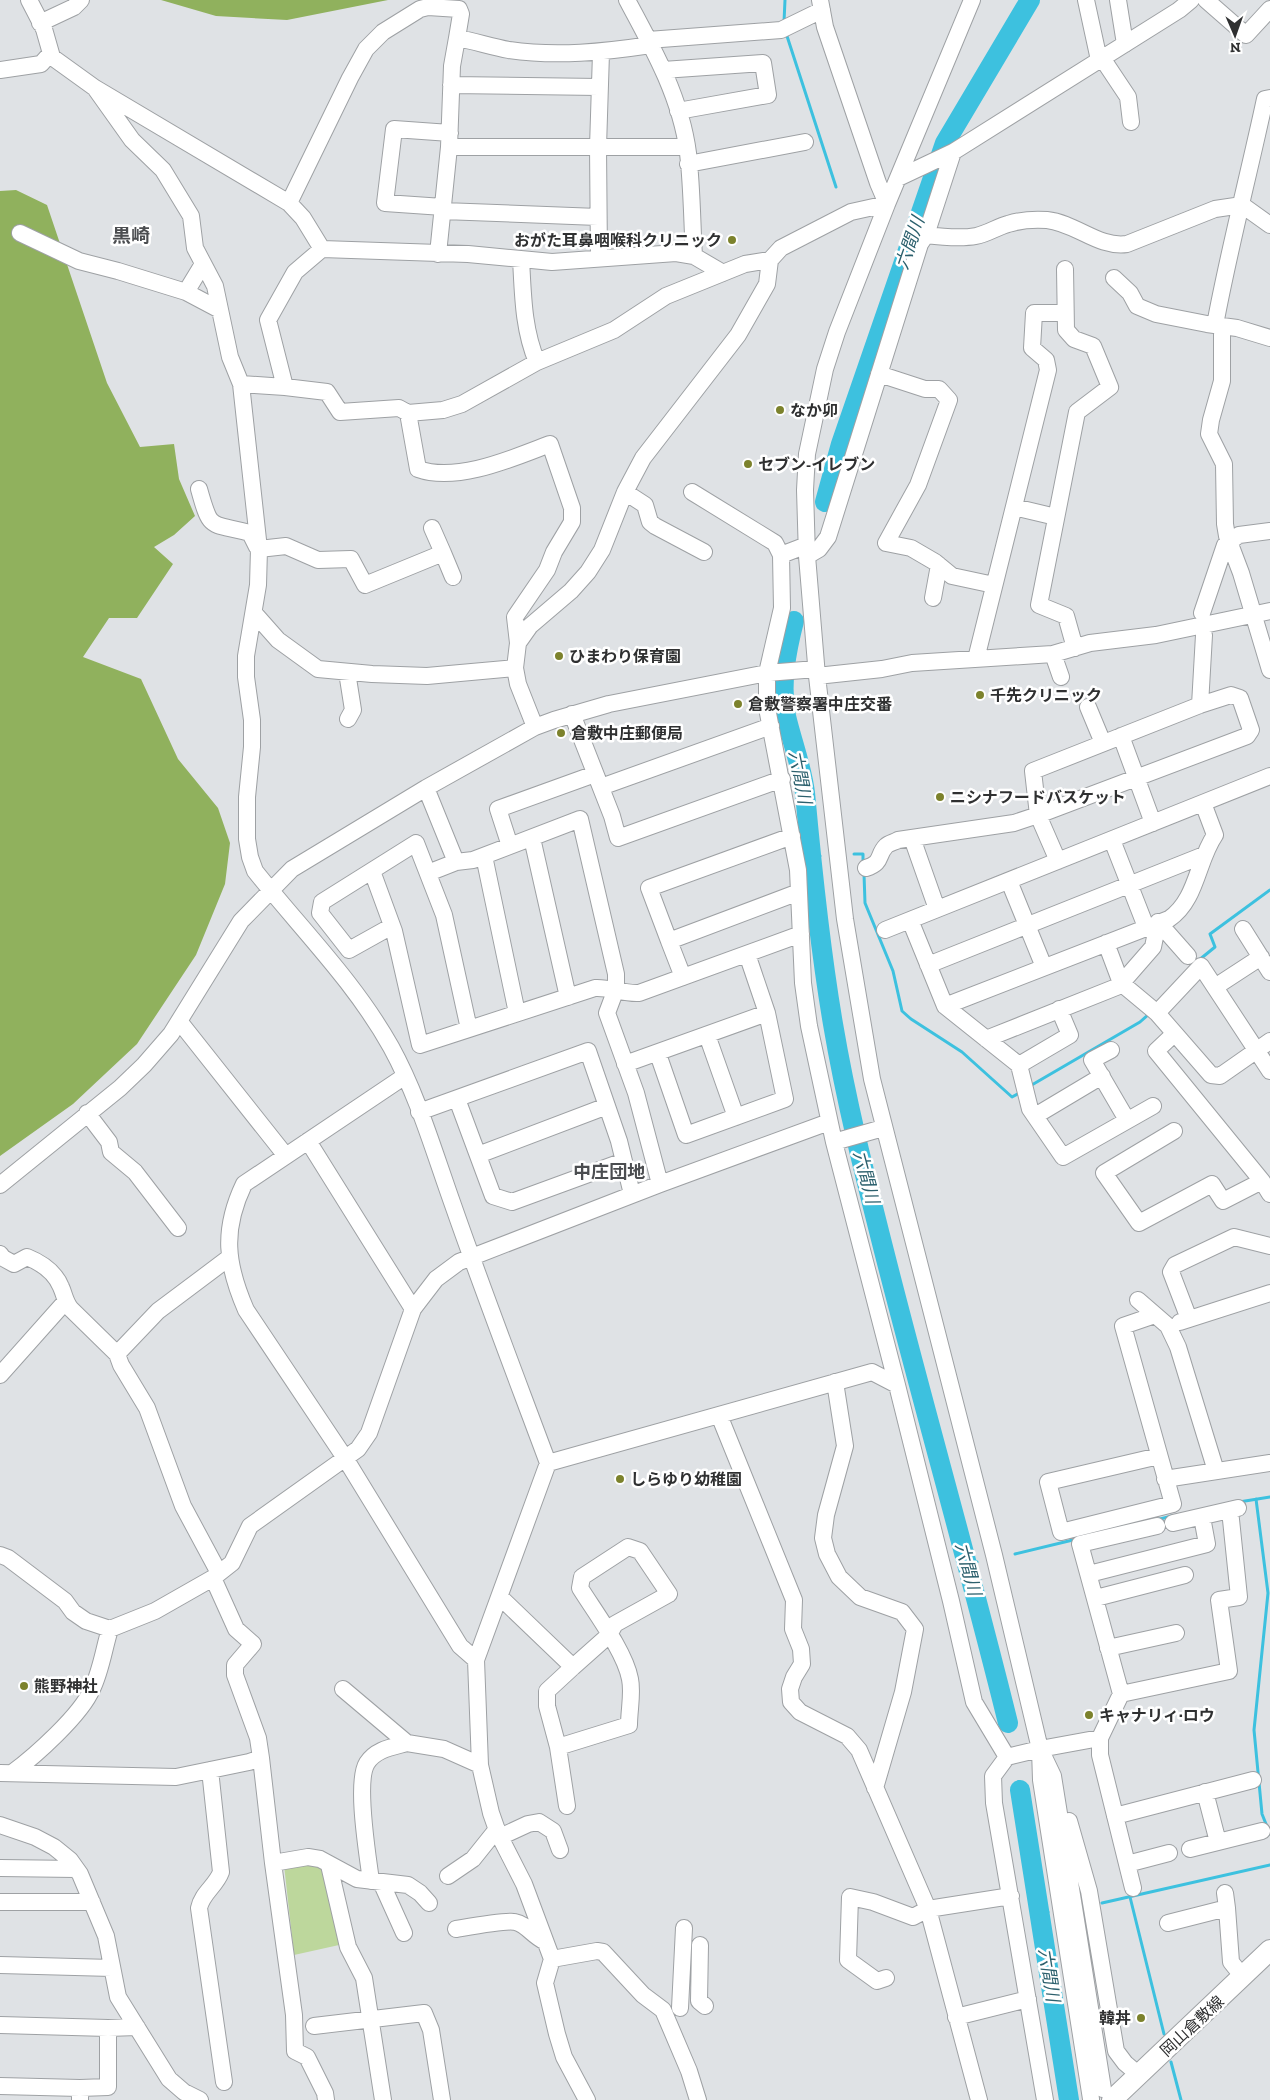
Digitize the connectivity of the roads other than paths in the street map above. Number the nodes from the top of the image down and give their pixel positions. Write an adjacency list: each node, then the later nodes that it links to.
1 (29, 0): 11 (street)
2 (81, 0): 11 (street)
3 (627, 0): 13 (street)
4 (972, 0): 32 (street)
5 (1086, 0): 17 (street)
6 (1118, 0): 14 (street)
7 (1206, 0): 10 (street)
8 (1182, 3): 14 (street)
9 (821, 5): 13 (street); 34 (street)
10 (1270, 10)
11 (40, 23): 16 (street)
12 (457, 38): 15 (street); 20 (street); 33 (street)
13 (650, 42): 15 (street); 19 (street)
14 (1125, 44): 17 (street)
15 (601, 53): 21 (street)
16 (50, 54): 18 (street); 22 (street)
17 (1100, 59): 25 (street); 30 (street)
18 (0, 70)
19 (663, 70): 24 (street); 24 (street)
20 (451, 85): 21 (street); 26 (street)
21 (600, 87): 28 (street)
22 (95, 88): 33 (street); 47 (street)
23 (1270, 98): 35 (street)
24 (678, 111): 29 (street)
25 (1131, 122)
26 (449, 140): 28 (street); 36 (street); 36 (street)
27 (805, 142): 31 (street)
28 (598, 147): 29 (street); 37 (street)
29 (686, 147): 31 (street)
30 (950, 153): 32 (street); 40 (street)
31 (688, 164): 43 (street)
32 (898, 178): 34 (street)
33 (289, 203): 41 (street)
34 (887, 204): 46 (street); 70 (street)
35 (1242, 205): 38 (street); 40 (street); 54 (street)
36 (443, 209): 37 (street); 42 (street)
37 (598, 217): 44 (street)
38 (1270, 225)
39 (20, 233): 51 (street)
40 (926, 235): 57 (street)
41 (322, 249): 42 (street); 59 (street)
42 (438, 254): 45 (street)
43 (694, 256): 44 (street); 49 (street)
44 (598, 258): 45 (street)
45 (521, 259): 56 (street)
46 (770, 260): 49 (street); 62 (street)
47 (203, 264): 51 (street); 52 (street)
48 (1065, 269): 53 (street)
49 (722, 273): 56 (street)
50 (1114, 278): 54 (street)
51 (186, 292): 52 (street)
52 (220, 310): 58 (street)
53 (1065, 312): 64 (street); 65 (street)
54 (1219, 325): 55 (street); 68 (street)
55 (1270, 338)
56 (538, 362): 60 (street)
57 (879, 374): 70 (street); 74 (street)
58 (241, 384): 59 (street); 69 (street)
59 (285, 387): 60 (street)
60 (408, 413): 82 (street)
61 (199, 489): 69 (street)
62 (625, 492): 71 (street); 82 (street)
63 (692, 492): 73 (street)
64 (1014, 506): 65 (street); 76 (street)
65 (1056, 516): 83 (street)
66 (432, 528): 72 (street)
67 (1270, 531): 68 (street)
68 (1229, 541): 78 (street); 79 (street)
69 (258, 549): 72 (street); 80 (street)
70 (807, 550): 73 (street); 89 (street)
71 (704, 552)
72 (443, 553): 75 (street)
73 (781, 555): 90 (street)
74 (939, 565): 76 (street); 77 (street)
75 (453, 577)
76 (994, 585): 85 (street)
77 (933, 598)
78 (1262, 612): 83 (street); 87 (street)
79 (1202, 613)
80 (255, 614): 88 (street); 122 (street)
81 (1204, 635): 92 (street)
82 (518, 644): 86 (street)
83 (1075, 648): 84 (street)
84 (1053, 654): 85 (street); 91 (street)
85 (976, 659): 89 (street)
86 (515, 668): 88 (street); 97 (street)
87 (1270, 670)
88 (347, 672): 95 (street)
89 (816, 672): 90 (street); 172 (street)
90 (770, 673): 94 (street); 96 (street)
91 (1061, 677)
92 (1200, 705): 98 (street); 101 (street)
93 (1088, 707): 99 (street)
94 (572, 714): 97 (street); 103 (street)
95 (348, 719)
96 (771, 726): 102 (street); 103 (street)
97 (535, 727): 104 (street)
98 (1121, 736): 99 (street); 101 (street)
99 (1103, 743): 106 (street)
100 (1270, 776): 105 (street)
101 (1136, 778): 106 (street); 107 (street)
102 (782, 779): 103 (street); 108 (street)
103 (598, 781): 112 (street)
104 (426, 788): 116 (street); 122 (street)
105 (1203, 803): 107 (street); 113 (street)
106 (1038, 815): 110 (street); 115 (street)
107 (1153, 823): 111 (street)
108 (792, 836): 123 (street); 132 (street)
109 (532, 838): 112 (street); 143 (street); 144 (street)
110 (912, 838): 117 (street); 124 (street)
111 (1112, 840): 115 (street); 121 (street)
112 (510, 846): 114 (street)
113 (1204, 855): 121 (street); 126 (street)
114 (484, 856): 116 (street); 149 (street)
115 (1058, 861): 120 (street)
116 (456, 862): 119 (street)
117 (866, 868)
118 (372, 871): 119 (street); 127 (street); 127 (street)
119 (428, 873): 151 (street)
120 (1008, 881): 124 (street); 128 (street)
121 (1129, 885): 126 (street); 128 (street)
122 (270, 890): 150 (street); 161 (street)
123 (799, 892): 131 (street); 132 (street)
124 (937, 909): 125 (street)
125 (910, 920): 129 (street); 137 (street)
126 (1152, 925): 133 (street); 135 (street); 141 (street)
127 (392, 926): 151 (street)
128 (1026, 926): 137 (street); 138 (street)
129 (885, 930)
130 (1243, 930): 136 (street)
131 (800, 934): 134 (street); 171 (street)
132 (668, 941): 140 (street)
133 (1106, 943): 138 (street); 141 (street)
134 (747, 954): 140 (street); 148 (street)
135 (1188, 956)
136 (1260, 957): 139 (street); 142 (street)
137 (928, 965): 145 (street)
138 (1044, 967): 145 (street)
139 (1270, 972)
140 (683, 977): 143 (street)
141 (1121, 982): 146 (street); 147 (street)
142 (1215, 987): 147 (street); 155 (street)
143 (616, 989): 144 (street); 158 (street)
144 (568, 997): 149 (street)
145 (945, 1006): 154 (street)
146 (1059, 1009): 154 (street); 159 (street)
147 (1154, 1010): 152 (street)
148 (767, 1012): 153 (street); 169 (street)
149 (517, 1013): 151 (street)
150 (180, 1021): 167 (street); 177 (street)
151 (469, 1029)
152 (1174, 1034): 155 (street); 181 (street)
153 (707, 1035): 157 (street); 169 (street)
154 (986, 1039): 159 (street)
155 (1263, 1045): 160 (street)
156 (1111, 1050): 162 (street)
157 (658, 1054): 158 (street); 169 (street)
158 (625, 1064): 179 (street)
159 (1019, 1064): 168 (street)
160 (1270, 1071)
161 (405, 1076): 166 (street); 174 (street)
162 (1102, 1076): 168 (street); 170 (street)
163 (457, 1099): 164 (street); 166 (street); 176 (street)
164 (608, 1106): 176 (street); 178 (street)
165 (1153, 1106): 170 (street)
166 (419, 1112): 187 (street)
167 (87, 1113): 180 (street); 183 (street)
168 (1035, 1116): 170 (street)
169 (736, 1117)
170 (1127, 1120)
171 (829, 1122): 175 (street); 179 (street)
172 (883, 1128): 175 (street); 226 (street)
173 (1174, 1131): 181 (street)
174 (308, 1141): 177 (street); 191 (street)
175 (839, 1141): 195 (street)
176 (478, 1155): 178 (street)
177 (286, 1156): 186 (street)
178 (624, 1161): 182 (street)
179 (660, 1184): 182 (street)
180 (0, 1185)
181 (1266, 1187)
182 (632, 1194): 187 (street)
183 (178, 1228)
184 (1270, 1246): 193 (street)
185 (0, 1254): 190 (street)
186 (230, 1257): 196 (street); 203 (street)
187 (472, 1257): 191 (street); 204 (street)
188 (1270, 1293): 193 (street)
189 (1138, 1300): 192 (street)
190 (65, 1302): 196 (street); 198 (street)
191 (413, 1309): 203 (street)
192 (1155, 1315): 194 (street); 202 (street)
193 (1189, 1320): 194 (street)
194 (1168, 1326): 206 (street)
195 (886, 1340): 197 (street); 200 (street)
196 (118, 1354): 212 (street)
197 (872, 1372): 199 (street); 200 (street)
198 (0, 1375)
199 (835, 1382): 201 (street); 234 (street)
200 (897, 1385): 227 (street)
201 (719, 1414): 204 (street); 234 (street)
202 (1159, 1456): 207 (street); 207 (street)
203 (345, 1458): 212 (street); 219 (street)
204 (548, 1463): 213 (street)
205 (1270, 1463): 206 (street)
206 (1216, 1471): 207 (street)
207 (1165, 1479)
208 (1202, 1516): 210 (street); 210 (street); 222 (street)
209 (0, 1555): 215 (street)
210 (1089, 1574): 214 (street)
211 (1185, 1575): 214 (street)
212 (216, 1576): 215 (street); 228 (street)
213 (500, 1598): 219 (street); 220 (street)
214 (1096, 1598): 218 (street)
215 (110, 1629): 231 (street)
216 (1176, 1633): 218 (street)
217 (609, 1635): 217 (street); 220 (street); 225 (street)
218 (1108, 1648): 222 (street)
219 (476, 1660): 229 (street)
220 (573, 1668): 225 (street)
221 (343, 1689): 224 (street)
222 (1121, 1694): 223 (street)
223 (1100, 1738): 226 (street); 237 (street)
224 (407, 1743): 229 (street); 251 (street)
225 (558, 1747): 236 (street)
226 (1040, 1748): 227 (street); 232 (street); 283 (street)
227 (1007, 1757): 253 (street)
228 (261, 1758): 230 (street); 245 (street)
229 (480, 1765): 240 (street)
230 (210, 1770): 231 (street); 280 (street)
231 (6, 1773)
232 (1053, 1776): 279 (street); 283 (street)
233 (1253, 1780): 235 (street)
234 (875, 1788): 257 (street)
235 (1205, 1792): 237 (street); 241 (street)
236 (568, 1806)
237 (1115, 1816): 246 (street)
238 (0, 1825): 249 (street)
239 (1262, 1831): 241 (street)
240 (498, 1833): 243 (street); 250 (street); 262 (street)
241 (1218, 1842): 242 (street)
242 (1190, 1849)
243 (560, 1850)
244 (1169, 1853): 246 (street)
245 (273, 1863): 247 (street); 285 (street)
246 (1127, 1864): 252 (street)
247 (330, 1865): 251 (street); 274 (street)
248 (0, 1868): 249 (street)
249 (76, 1869): 255 (street)
250 (448, 1876)
251 (376, 1882): 256 (street); 261 (street)
252 (1133, 1888)
253 (1011, 1896): 257 (street); 270 (street)
254 (0, 1902): 255 (street)
255 (92, 1902): 267 (street)
256 (429, 1903)
257 (928, 1909): 269 (street); 273 (street)
258 (1168, 1923): 268 (street)
259 (684, 1928): 271 (street)
260 (456, 1929): 262 (street)
261 (404, 1932)
262 (544, 1941): 265 (street)
263 (700, 1945): 271 (street)
264 (1270, 1950): 268 (main road, 岡山倉敷線)
265 (552, 1959): 272 (street); 288 (street)
266 (0, 1965): 267 (street)
267 (112, 1968): 277 (street)
268 (1243, 1977): 279 (main road, 岡山倉敷線)
269 (886, 1978)
270 (1028, 1999): 273 (street); 291 (street)
271 (680, 2008): 272 (street)
272 (663, 2010): 289 (street)
273 (956, 2017): 290 (street)
274 (371, 2019): 276 (street); 286 (street); 287 (street)
275 (0, 2026): 278 (street)
276 (314, 2026)
277 (138, 2027): 278 (street); 284 (street)
278 (108, 2028): 282 (street)
279 (1140, 2075): 283 (main road, 岡山倉敷線)
280 (224, 2082)
281 (0, 2086): 282 (street)
282 (80, 2094)
283 (1102, 2096)
284 (200, 2100)
285 (326, 2100)
286 (383, 2100)
287 (442, 2100)
288 (587, 2100)
289 (698, 2100)
290 (979, 2100)
291 (1046, 2100)

